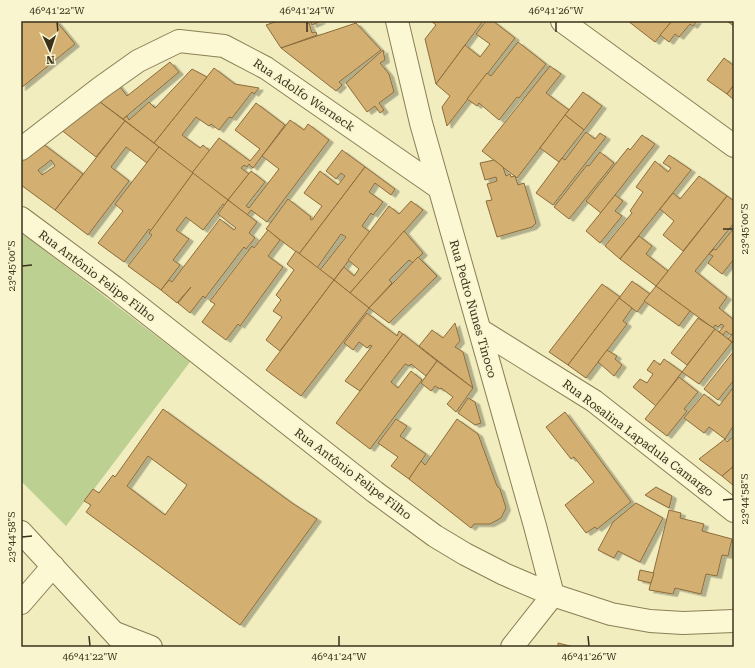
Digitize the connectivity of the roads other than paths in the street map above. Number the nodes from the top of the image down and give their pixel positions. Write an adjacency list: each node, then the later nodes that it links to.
1 (397, 21): 5 (street, Rua Pedro Nunes Tinoco)
2 (562, 21): 3 (street)
3 (734, 146)
4 (21, 149): 5 (street, Rua Adolfo Werneck)
5 (439, 188): 7 (street, Rua Pedro Nunes Tinoco)
6 (21, 218): 11 (street, Rua Antônio Felipe Filho)
7 (480, 330): 8 (street, Rua Rosalina Lapadula Camargo); 11 (street, Rua Pedro Nunes Tinoco)
8 (734, 511)
9 (21, 532): 10 (street)
10 (53, 566): 12 (street); 14 (street)
11 (553, 595): 13 (street, Rua Antônio Felipe Filho); 16 (street)
12 (21, 604)
13 (734, 621)
14 (120, 640): 15 (street)
15 (151, 647)
16 (512, 647)

